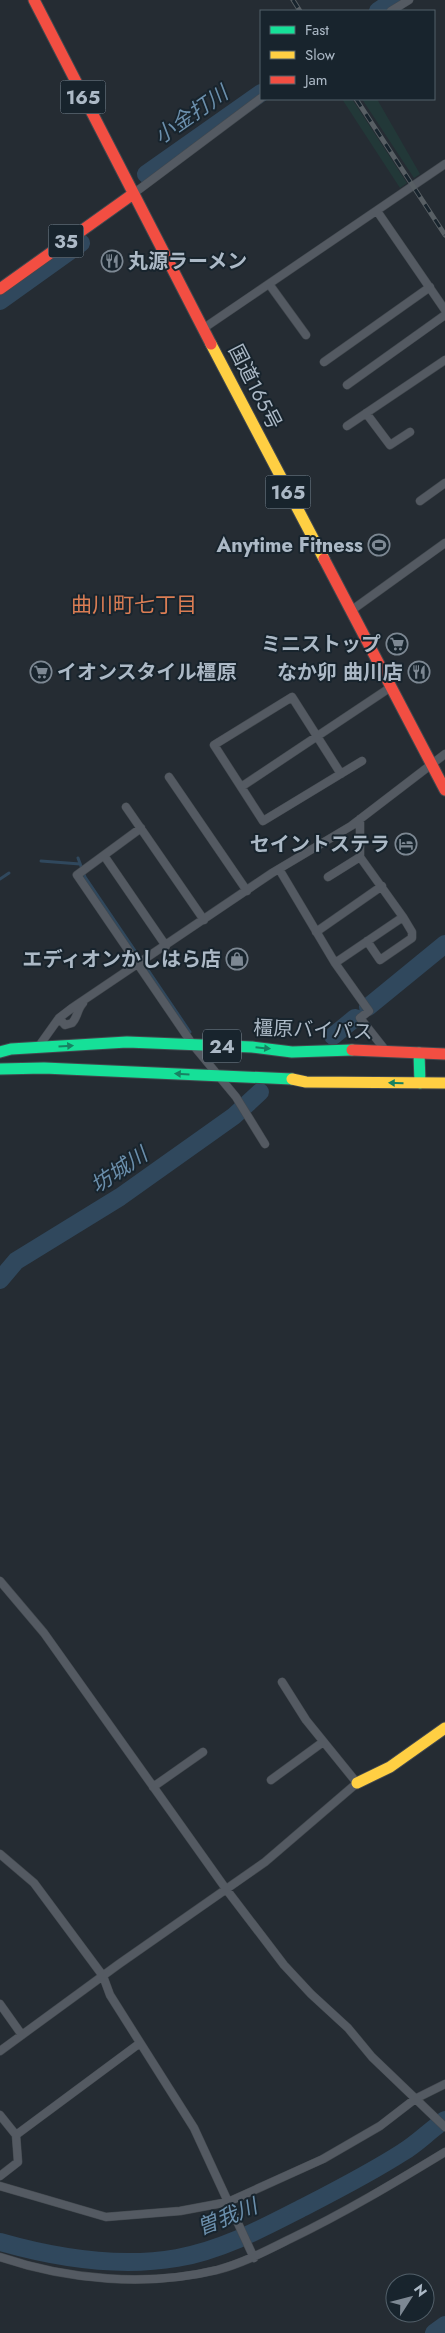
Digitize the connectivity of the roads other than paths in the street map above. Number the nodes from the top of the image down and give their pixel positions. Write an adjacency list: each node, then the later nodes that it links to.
1 (34, 0): 6 (main road, 国道165号 / 165)
2 (409, 0): 3 (street)
3 (393, 10)
4 (260, 99): 6 (street)
5 (445, 164): 7 (street)
6 (133, 194): 10 (main road, 35); 13 (main road, 国道165号 / 165)
7 (376, 211): 8 (street); 9 (street)
8 (269, 284): 13 (street); 14 (street)
9 (430, 287): 11 (street); 16 (street)
10 (0, 289)
11 (445, 310)
12 (445, 315): 17 (street)
13 (204, 328): 24 (main road, 国道165号 / 165)
14 (306, 335)
15 (445, 360): 18 (street)
16 (324, 362)
17 (347, 385)
18 (366, 413): 19 (street); 20 (street)
19 (347, 426)
20 (410, 432)
21 (445, 483): 22 (street)
22 (420, 502)
23 (445, 543): 24 (street)
24 (352, 610): 25 (main road, 国道165号 / 165)
25 (391, 687): 26 (street); 29 (main road, 国道165号 / 165)
26 (318, 737): 30 (street); 32 (street); 32 (street)
27 (445, 754): 29 (street)
28 (362, 761): 30 (street)
29 (431, 765): 33 (main road, 国道165号 / 165); 35 (street)
30 (341, 774): 32 (street)
31 (169, 777): 42 (street)
32 (241, 786)
33 (445, 790)
34 (126, 807): 36 (street)
35 (360, 819): 38 (street); 39 (street)
36 (141, 828): 37 (street); 44 (street)
37 (104, 857): 47 (street); 49 (street)
38 (360, 857): 40 (street); 41 (street)
39 (279, 869): 42 (street); 45 (street)
40 (328, 877)
41 (382, 886): 43 (street); 45 (street)
42 (247, 891): 44 (street)
43 (403, 917): 46 (street); 46 (street)
44 (204, 920): 47 (street)
45 (316, 932): 48 (street)
46 (367, 941): 48 (street)
47 (166, 946): 49 (street)
48 (335, 963): 54 (street)
49 (138, 965): 50 (street); 52 (street)
50 (86, 1000): 51 (street); 51 (street)
51 (59, 1018): 53 (street)
52 (193, 1045): 53 (main road, 橿原バイパス / 24, one-way to 52); 54 (main road, 橿原バイパス / 24, one-way to 54); 59 (street)
53 (37, 1048): 55 (main road, 橿原バイパス / 24)
54 (386, 1051): 56 (main road, 橿原バイパス / 24)
55 (0, 1052)
56 (419, 1053): 57 (main road, 橿原バイパス / 24); 60 (main road)
57 (445, 1054)
58 (0, 1069): 59 (main road, 24, one-way to 58)
59 (220, 1076): 60 (main road, 24, one-way to 59); 62 (street)
60 (420, 1083): 61 (main road, 24)
61 (445, 1083)
62 (266, 1144)
63 (0, 1581): 70 (street)
64 (282, 1682): 66 (street)
65 (445, 1728): 69 (main road)
66 (323, 1742): 68 (street); 69 (street)
67 (203, 1752): 70 (street)
68 (271, 1780)
69 (357, 1783): 72 (street)
70 (153, 1787): 72 (street)
71 (0, 1854): 73 (street)
72 (226, 1889): 73 (street); 79 (street)
73 (103, 1976): 75 (street); 76 (street)
74 (0, 2004): 75 (street)
75 (22, 2035): 77 (street)
76 (140, 2043): 82 (street); 86 (street)
77 (0, 2051)
78 (445, 2084): 79 (street)
79 (414, 2099): 81 (street); 86 (street)
80 (0, 2115): 82 (street)
81 (445, 2127)
82 (16, 2135): 84 (street)
83 (445, 2152): 88 (street)
84 (0, 2176)
85 (0, 2186): 86 (street)
86 (228, 2202): 88 (street)
87 (0, 2257): 88 (street)
88 (254, 2258)

